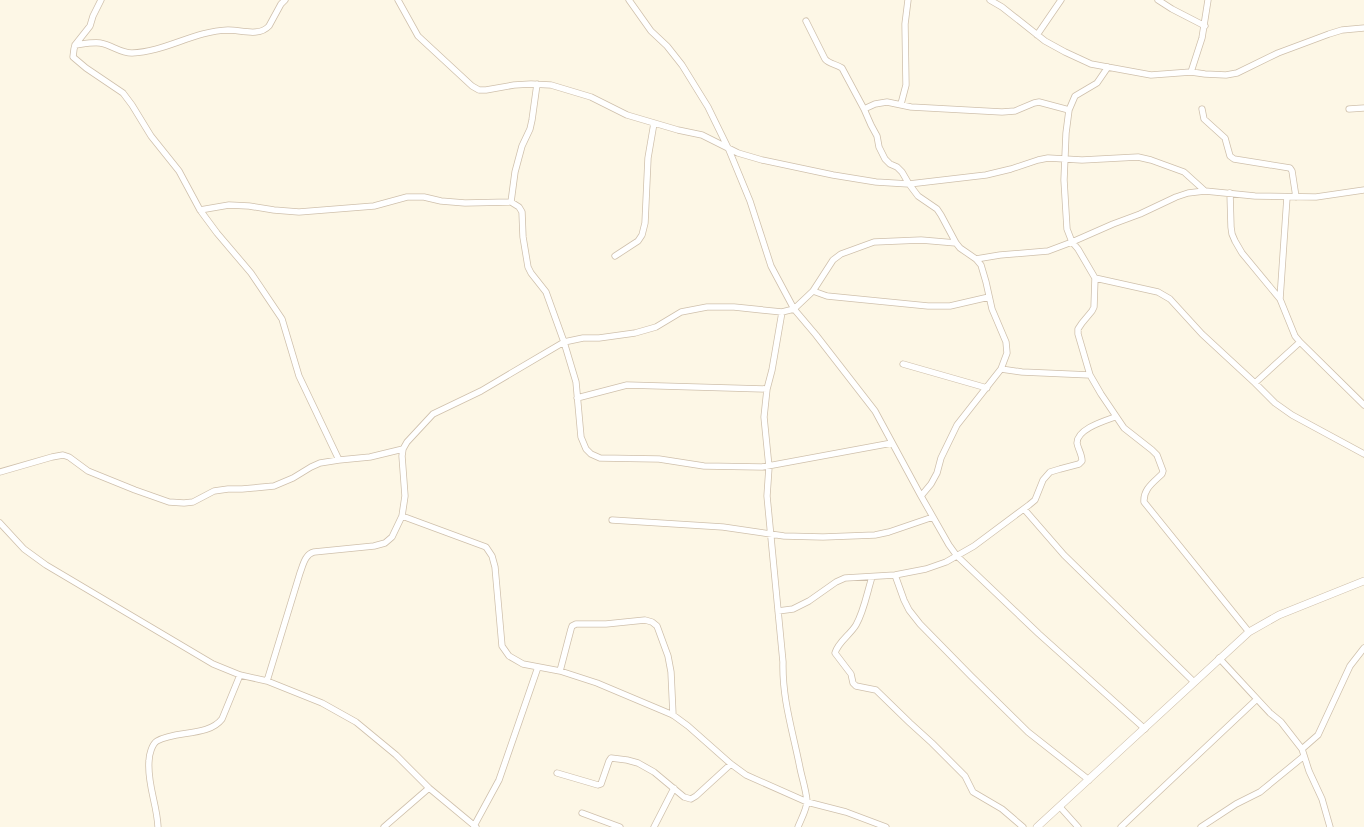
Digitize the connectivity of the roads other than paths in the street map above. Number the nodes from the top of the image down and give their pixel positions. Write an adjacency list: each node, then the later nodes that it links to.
1 (101, 0): 14 (street)
2 (285, 0): 14 (street)
3 (398, 0): 17 (street)
4 (629, 0): 25 (street)
5 (908, 0): 18 (street)
6 (990, 0): 13 (street)
7 (1061, 0): 13 (street)
8 (1158, 0): 11 (street)
9 (1208, 0): 11 (street)
10 (806, 21): 20 (street)
11 (1205, 26): 16 (street)
12 (1364, 28): 16 (street)
13 (1037, 35): 15 (street)
14 (76, 45): 34 (street)
15 (1108, 67): 16 (street); 23 (street)
16 (1191, 72)
17 (537, 84): 24 (street); 33 (street)
18 (901, 104): 20 (street); 23 (street)
19 (1364, 108): 22 (street)
20 (864, 109): 27 (street)
21 (1202, 109): 32 (street)
22 (1348, 109)
23 (1069, 110): 26 (street)
24 (654, 123): 25 (street); 37 (street)
25 (729, 150): 27 (street); 43 (street)
26 (1064, 158): 27 (street); 29 (street); 35 (street)
27 (909, 184): 36 (street)
28 (1364, 190): 32 (street)
29 (1205, 191): 30 (street); 35 (street)
30 (1230, 193): 31 (street); 42 (street)
31 (1287, 197): 32 (street); 42 (street)
32 (1296, 197)
33 (511, 202): 34 (street); 45 (street)
34 (200, 210): 59 (street)
35 (1072, 242): 38 (street); 39 (street)
36 (956, 243): 38 (street); 40 (street)
37 (615, 256)
38 (976, 259): 41 (street)
39 (1095, 278): 49 (street); 50 (street)
40 (813, 291): 41 (street); 43 (street)
41 (989, 298): 48 (street)
42 (1280, 299): 46 (street)
43 (794, 310): 44 (street); 56 (street)
44 (782, 312): 45 (street); 52 (street)
45 (564, 342): 53 (street); 57 (street)
46 (1300, 342): 50 (street); 54 (street)
47 (903, 364): 51 (street)
48 (1001, 369): 49 (street); 51 (street)
49 (1090, 375): 55 (street)
50 (1255, 383): 58 (street)
51 (987, 388): 62 (street)
52 (767, 389): 53 (street); 60 (street)
53 (577, 398): 60 (street)
54 (1364, 405)
55 (1115, 417): 63 (street); 74 (street)
56 (892, 443): 60 (street); 62 (street)
57 (403, 449): 59 (street); 64 (street)
58 (1364, 454)
59 (339, 460): 61 (street)
60 (769, 467): 68 (street)
61 (0, 472)
62 (921, 496): 65 (street)
63 (1024, 509): 69 (street); 81 (street)
64 (402, 516): 77 (street); 80 (street)
65 (933, 516): 68 (street); 69 (street)
66 (612, 520): 68 (street)
67 (0, 522): 79 (street)
68 (770, 534): 73 (street)
69 (957, 556): 70 (street); 84 (street)
70 (895, 575): 71 (street); 89 (street)
71 (872, 578): 73 (street); 102 (street)
72 (1364, 581): 74 (street)
73 (778, 611): 92 (street)
74 (1249, 632): 76 (street)
75 (1364, 648): 85 (street)
76 (1219, 658): 81 (street); 82 (street)
77 (538, 667): 78 (street); 95 (street)
78 (560, 672): 83 (street); 83 (street)
79 (240, 674): 80 (street); 96 (street)
80 (267, 681): 90 (street)
81 (1194, 682): 84 (street)
82 (1257, 699): 85 (street); 105 (street)
83 (673, 715): 87 (street)
84 (1145, 729): 89 (street)
85 (1302, 749): 86 (street)
86 (1304, 756): 106 (street); 107 (street)
87 (731, 764): 91 (street); 92 (street)
88 (557, 773): 91 (street)
89 (1089, 780): 93 (street)
90 (429, 788): 95 (street); 97 (street)
91 (674, 788): 99 (street)
92 (807, 802): 100 (street); 101 (street)
93 (1060, 807): 103 (street); 104 (street)
94 (582, 813): 98 (street)
95 (475, 826)
96 (158, 827)
97 (384, 827)
98 (620, 827)
99 (654, 827)
100 (798, 827)
101 (886, 827)
102 (1023, 827)
103 (1037, 827)
104 (1078, 827)
105 (1121, 827)
106 (1200, 827)
107 (1330, 827)

